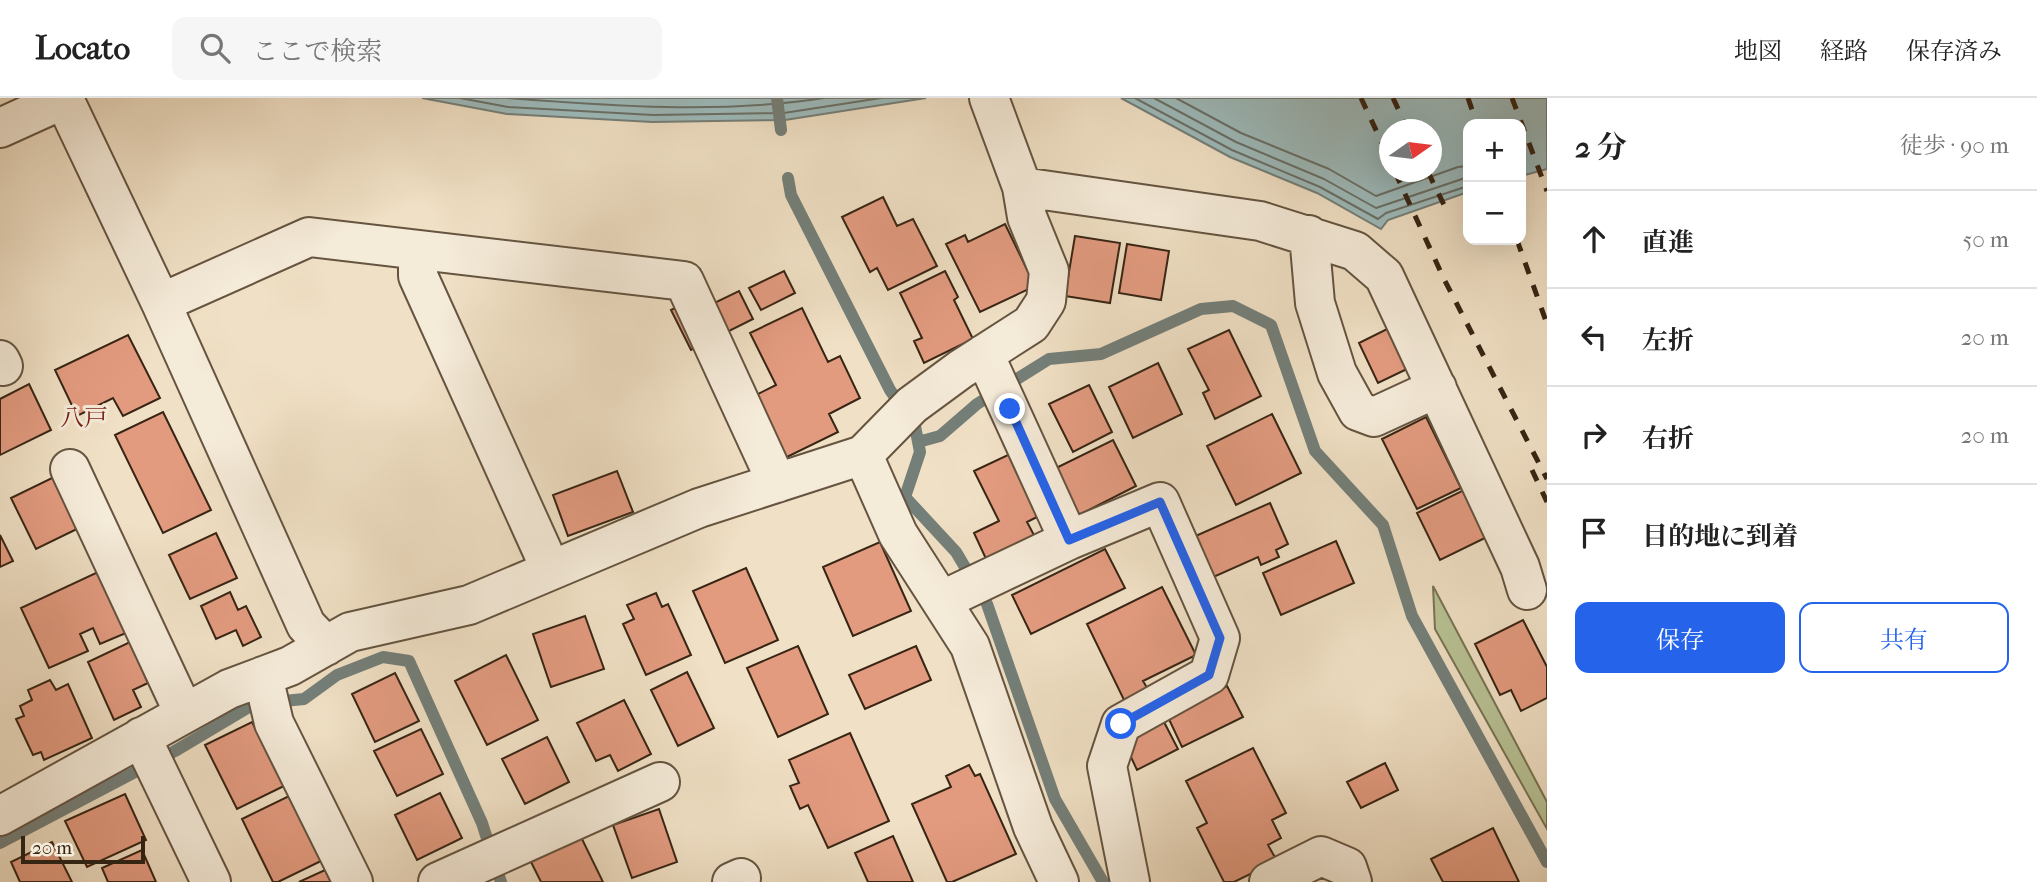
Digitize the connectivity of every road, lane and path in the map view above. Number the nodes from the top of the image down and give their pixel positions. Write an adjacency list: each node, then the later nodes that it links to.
1 (992, 104): 3 (street)
2 (0, 128): 6 (street)
3 (1022, 187): 4 (street); 7 (street)
4 (1309, 235): 8 (street); 8 (street)
5 (418, 250): 6 (street); 11 (street); 13 (street)
6 (161, 303): 16 (street)
7 (997, 380): 9 (street); 12 (street)
8 (1437, 388): 15 (street)
9 (863, 455): 11 (street); 14 (street)
10 (70, 469): 18 (street)
11 (777, 483): 13 (street)
12 (1069, 540): 14 (street); 26 (street)
13 (551, 570): 16 (street)
14 (963, 590): 25 (street)
15 (1527, 590)
16 (326, 646): 17 (street)
17 (268, 696): 18 (street); 23 (street)
18 (184, 713): 19 (street)
19 (150, 754): 21 (street); 22 (street)
20 (660, 782): 24 (street)
21 (4, 803)
22 (211, 882)
23 (353, 882)
24 (438, 882)
25 (1059, 882)
26 (1130, 882)
27 (1269, 882): 28 (street)
28 (1352, 882)

